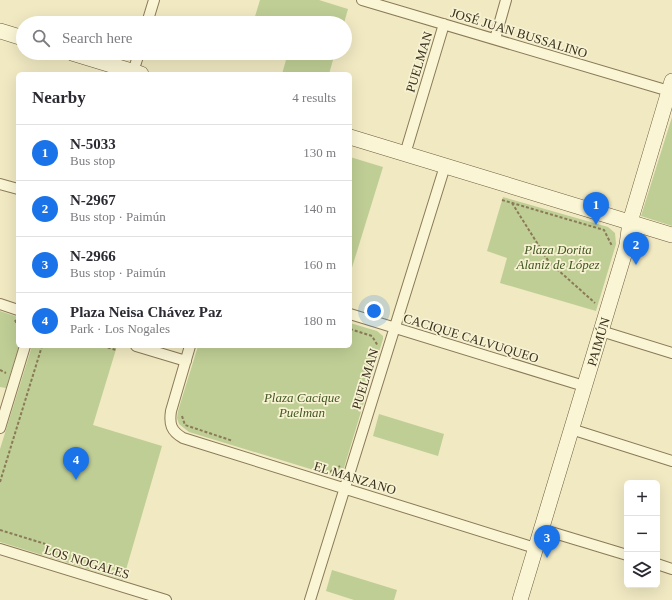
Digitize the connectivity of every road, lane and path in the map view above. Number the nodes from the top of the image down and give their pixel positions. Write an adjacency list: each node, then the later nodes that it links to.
1 (154, 0): 4 (street)
2 (362, 0): 5 (street, JOSÉ JUAN BUSSALINO)
3 (506, 0): 8 (street)
4 (149, 16)
5 (444, 24): 8 (street, JOSÉ JUAN BUSSALINO); 16 (street, PUELMAN)
6 (1, 34): 7 (street)
7 (16, 37)
8 (495, 39): 13 (street, JOSÉ JUAN BUSSALINO)
9 (95, 60): 11 (street)
10 (139, 60): 12 (street)
11 (135, 72)
12 (138, 72)
13 (670, 86): 14 (street, PAIMÚN)
14 (668, 107): 22 (street, PAIMÚN)
15 (352, 138): 16 (street)
16 (405, 154): 17 (street)
17 (445, 166): 22 (street); 31 (street, PUELMAN)
18 (0, 184): 19 (street)
19 (16, 188)
20 (502, 200): 21 (path)
21 (512, 203): 24 (path); 26 (path)
22 (630, 222): 23 (street); 33 (street, PAIMÚN)
23 (672, 235)
24 (610, 251)
25 (597, 296): 26 (path)
26 (595, 303): 29 (path)
27 (0, 304): 28 (street)
28 (16, 309)
29 (593, 310)
30 (352, 315): 31 (street, CACIQUE CALVUQUEO)
31 (395, 328): 45 (street, CACIQUE CALVUQUEO); 54 (street, PUELMAN)
32 (352, 330): 34 (path)
33 (601, 332): 41 (street); 45 (street, PAIMÚN)
34 (378, 346)
35 (24, 348): 47 (street)
36 (41, 348): 53 (path)
37 (110, 348): 40 (path)
38 (143, 348): 42 (street)
39 (189, 348): 42 (street)
40 (116, 350)
41 (672, 353)
42 (186, 361): 54 (street, EL MANZANO)
43 (0, 370): 44 (path)
44 (7, 373)
45 (584, 386): 48 (street, PAIMÚN)
46 (181, 414): 49 (path)
47 (0, 428)
48 (571, 429): 50 (street); 55 (street, PAIMÚN)
49 (236, 442)
50 (672, 461)
51 (342, 465): 52 (path)
52 (324, 470)
53 (0, 482)
54 (345, 488): 58 (street, EL MANZANO); 64 (street, PUELMAN)
55 (541, 529): 58 (street, PAIMÚN); 60 (street)
56 (0, 530): 57 (path)
57 (52, 546)
58 (535, 548): 65 (street, PAIMÚN)
59 (0, 549): 63 (street, LOS NOGALES)
60 (624, 554)
61 (660, 565): 62 (street)
62 (672, 569)
63 (166, 600)
64 (310, 600)
65 (520, 600)

